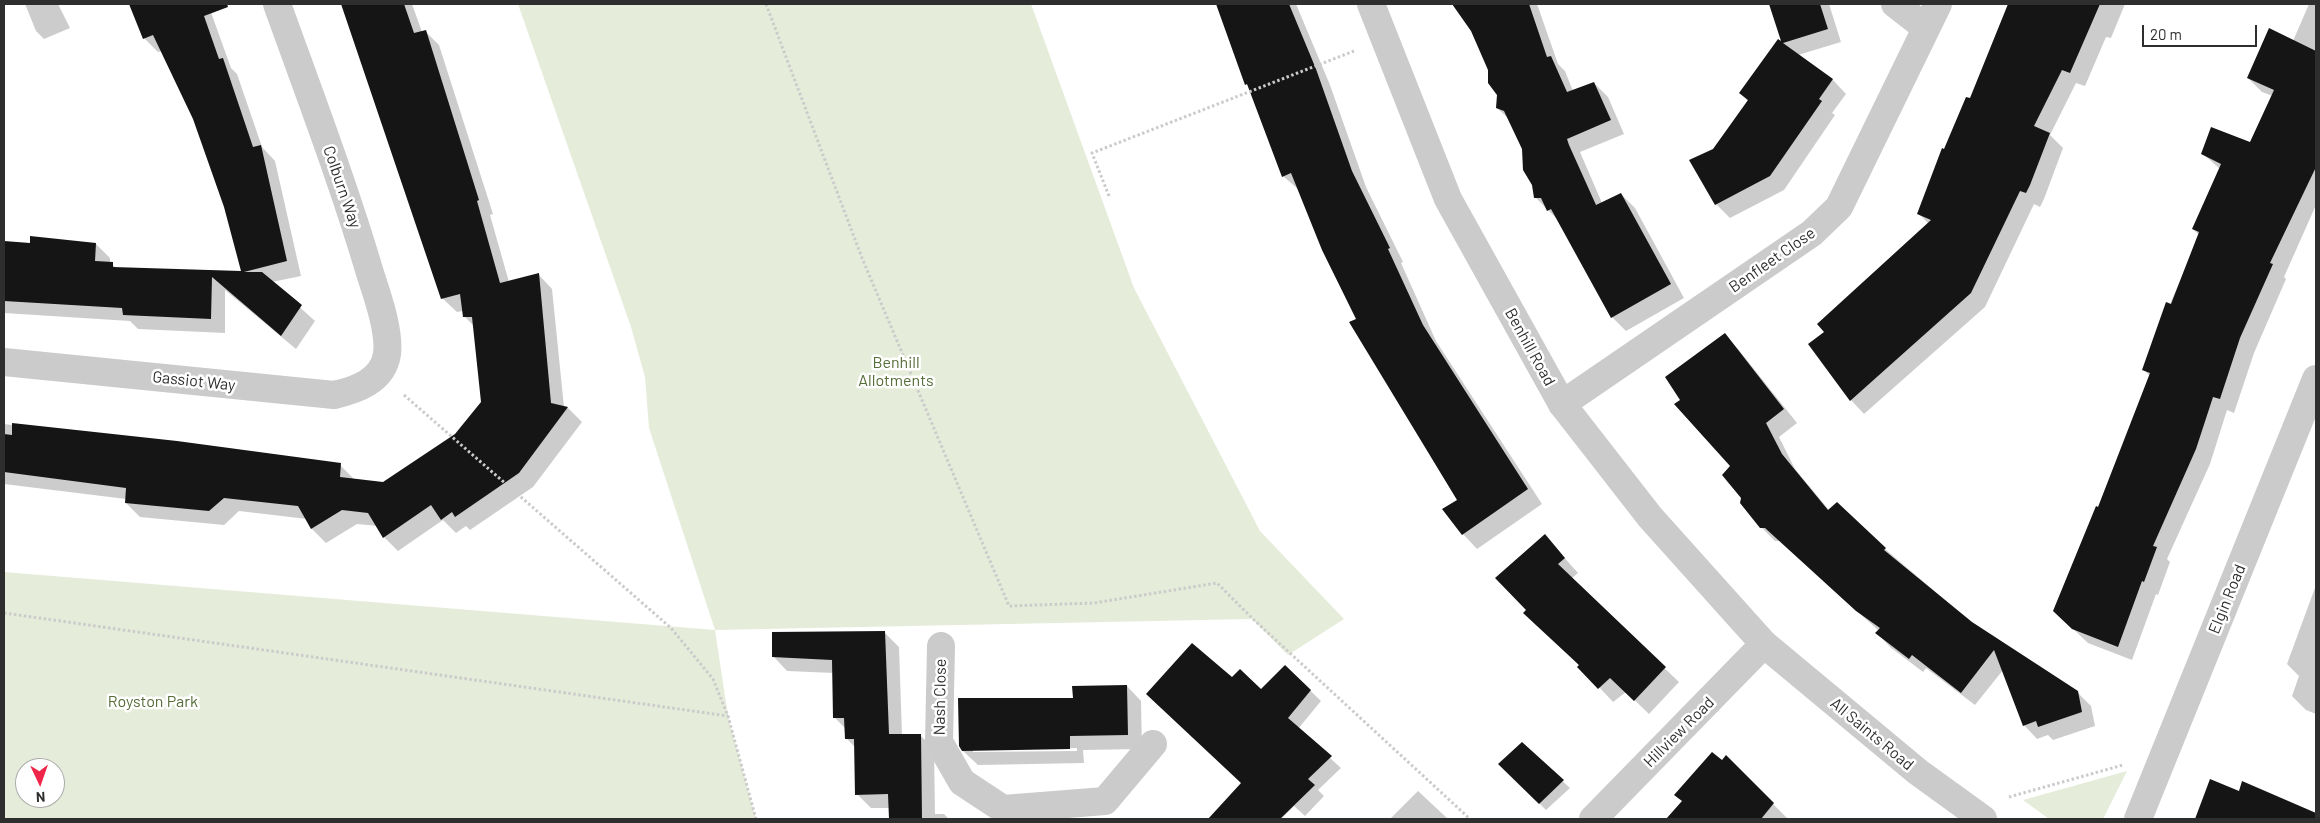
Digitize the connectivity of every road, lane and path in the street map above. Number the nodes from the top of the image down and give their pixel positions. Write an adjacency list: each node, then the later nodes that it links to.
1 (277, 4): 10 (street, Colburn Way)
2 (766, 4): 22 (path)
3 (1370, 4): 7 (street, Benhill Road)
4 (1895, 4): 6 (street)
5 (1938, 4): 6 (street, Benfleet Close)
6 (1926, 28): 12 (street, Benfleet Close)
7 (1384, 39): 8 (path); 12 (street, Benhill Road)
8 (1109, 196)
9 (4, 362): 10 (street, Gassiot Way)
10 (379, 373): 16 (path)
11 (2316, 379): 18 (street, Elgin Road)
12 (1562, 404): 14 (street, Benhill Road)
13 (4, 613): 16 (path)
14 (1764, 644): 20 (street, All Saints Road); 23 (street, Hillview Road)
15 (941, 646): 19 (street, Nash Close)
16 (728, 716): 21 (path)
17 (1153, 744): 19 (street, Nash Close)
18 (2164, 753): 20 (path); 24 (street, Elgin Road)
19 (1004, 814)
20 (1976, 814)
21 (756, 819)
22 (1470, 819)
23 (1593, 819)
24 (2138, 819)

